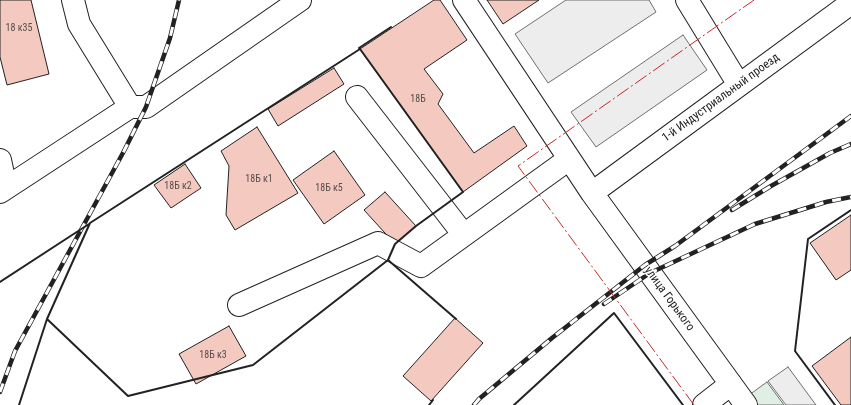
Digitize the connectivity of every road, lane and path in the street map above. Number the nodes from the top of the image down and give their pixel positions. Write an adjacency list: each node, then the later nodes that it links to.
1 (73, 0): 8 (street)
2 (300, 0): 8 (street)
3 (464, 0): 9 (street, улица Горького)
4 (688, 0): 6 (street)
5 (851, 3): 6 (street, 1-й Индустриальный проезд)
6 (739, 85): 12 (street, 1-й Индустриальный проезд)
7 (357, 97): 13 (street)
8 (130, 107): 11 (street)
9 (569, 159): 12 (street, улица Горького); 13 (street)
10 (0, 160): 11 (street)
11 (3, 190)
12 (592, 194): 15 (street, улица Горького)
13 (464, 235): 14 (street)
14 (239, 305)
15 (731, 384): 16 (street); 17 (street, улица Горького)
16 (704, 405)
17 (746, 405)

